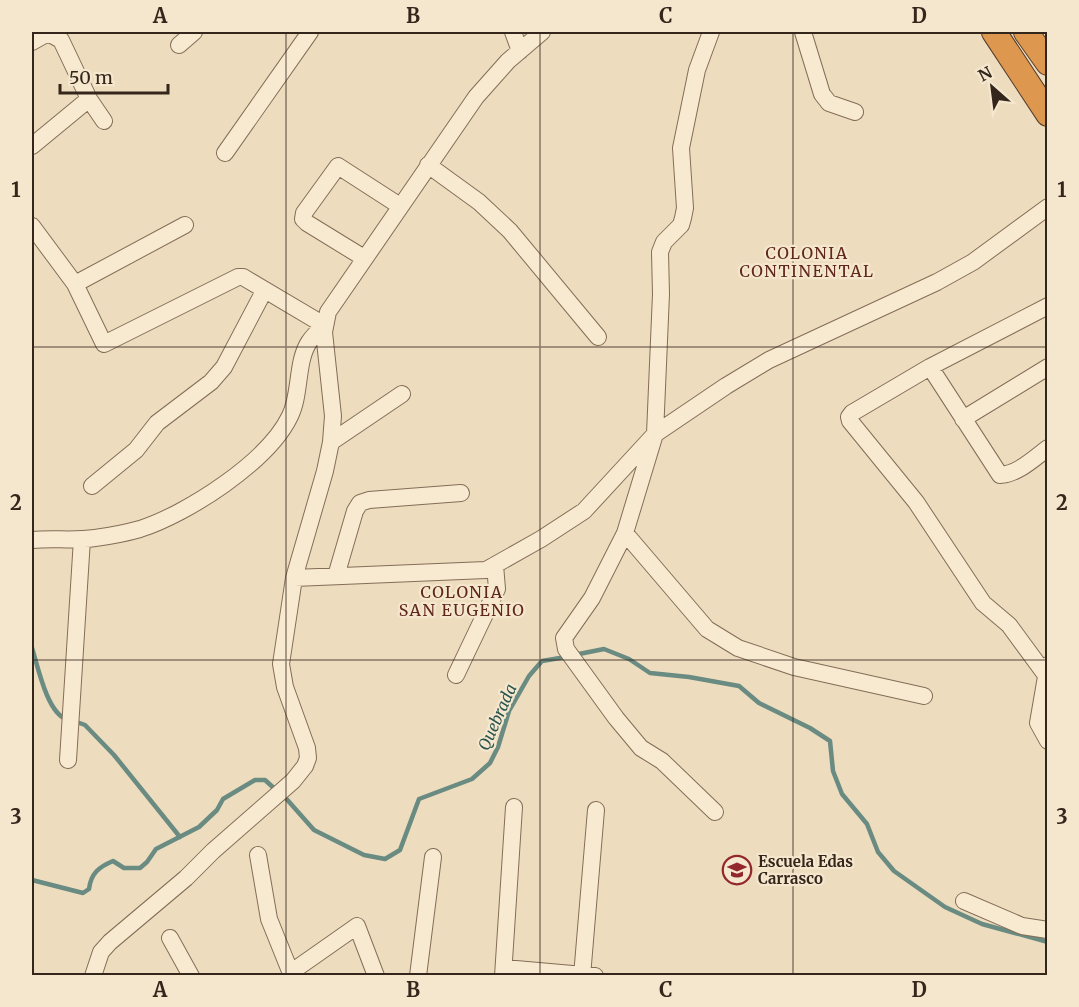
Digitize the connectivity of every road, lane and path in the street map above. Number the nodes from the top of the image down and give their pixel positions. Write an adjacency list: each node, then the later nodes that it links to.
1 (194, 32): 10 (street)
2 (310, 32): 18 (street)
3 (513, 32): 11 (street)
4 (542, 32): 11 (street)
5 (711, 32): 34 (street)
6 (803, 32): 14 (street)
7 (994, 32): 15 (highway)
8 (1026, 32): 12 (highway)
9 (32, 42): 13 (street)
10 (179, 45)
11 (519, 51): 19 (street)
12 (1047, 63)
13 (89, 99): 16 (street); 17 (street)
14 (855, 112)
15 (1047, 114)
16 (104, 121)
17 (32, 146)
18 (225, 153)
19 (428, 165): 20 (street); 29 (street)
20 (400, 206): 24 (street); 24 (street)
21 (1047, 207): 34 (street)
22 (185, 225): 25 (street)
23 (32, 226): 25 (street)
24 (364, 258): 28 (street)
25 (75, 284): 26 (street)
26 (264, 291): 28 (street); 37 (street)
27 (1047, 306): 31 (street)
28 (324, 325): 35 (street); 41 (street)
29 (598, 337)
30 (1047, 366): 33 (street)
31 (930, 367): 33 (street); 45 (street)
32 (402, 394): 35 (street)
33 (963, 419): 36 (street)
34 (655, 434): 39 (street); 42 (street)
35 (331, 442): 44 (street)
36 (1047, 448)
37 (92, 486)
38 (461, 493): 43 (street)
39 (625, 533): 47 (street); 52 (street)
40 (33, 538): 41 (street)
41 (82, 540): 49 (street)
42 (495, 565): 43 (street); 46 (street)
43 (336, 576): 44 (street)
44 (294, 578): 60 (street)
45 (1046, 669): 48 (street)
46 (456, 675)
47 (924, 696)
48 (1047, 741)
49 (68, 760)
50 (514, 807): 58 (street)
51 (596, 810): 64 (street)
52 (715, 812)
53 (258, 855): 59 (street)
54 (433, 857): 63 (street)
55 (964, 901): 56 (street)
56 (1047, 930)
57 (170, 938): 61 (street)
58 (504, 972): 64 (street)
59 (291, 974): 62 (street)
60 (93, 975)
61 (191, 975)
62 (376, 975)
63 (418, 975)
64 (587, 975)

